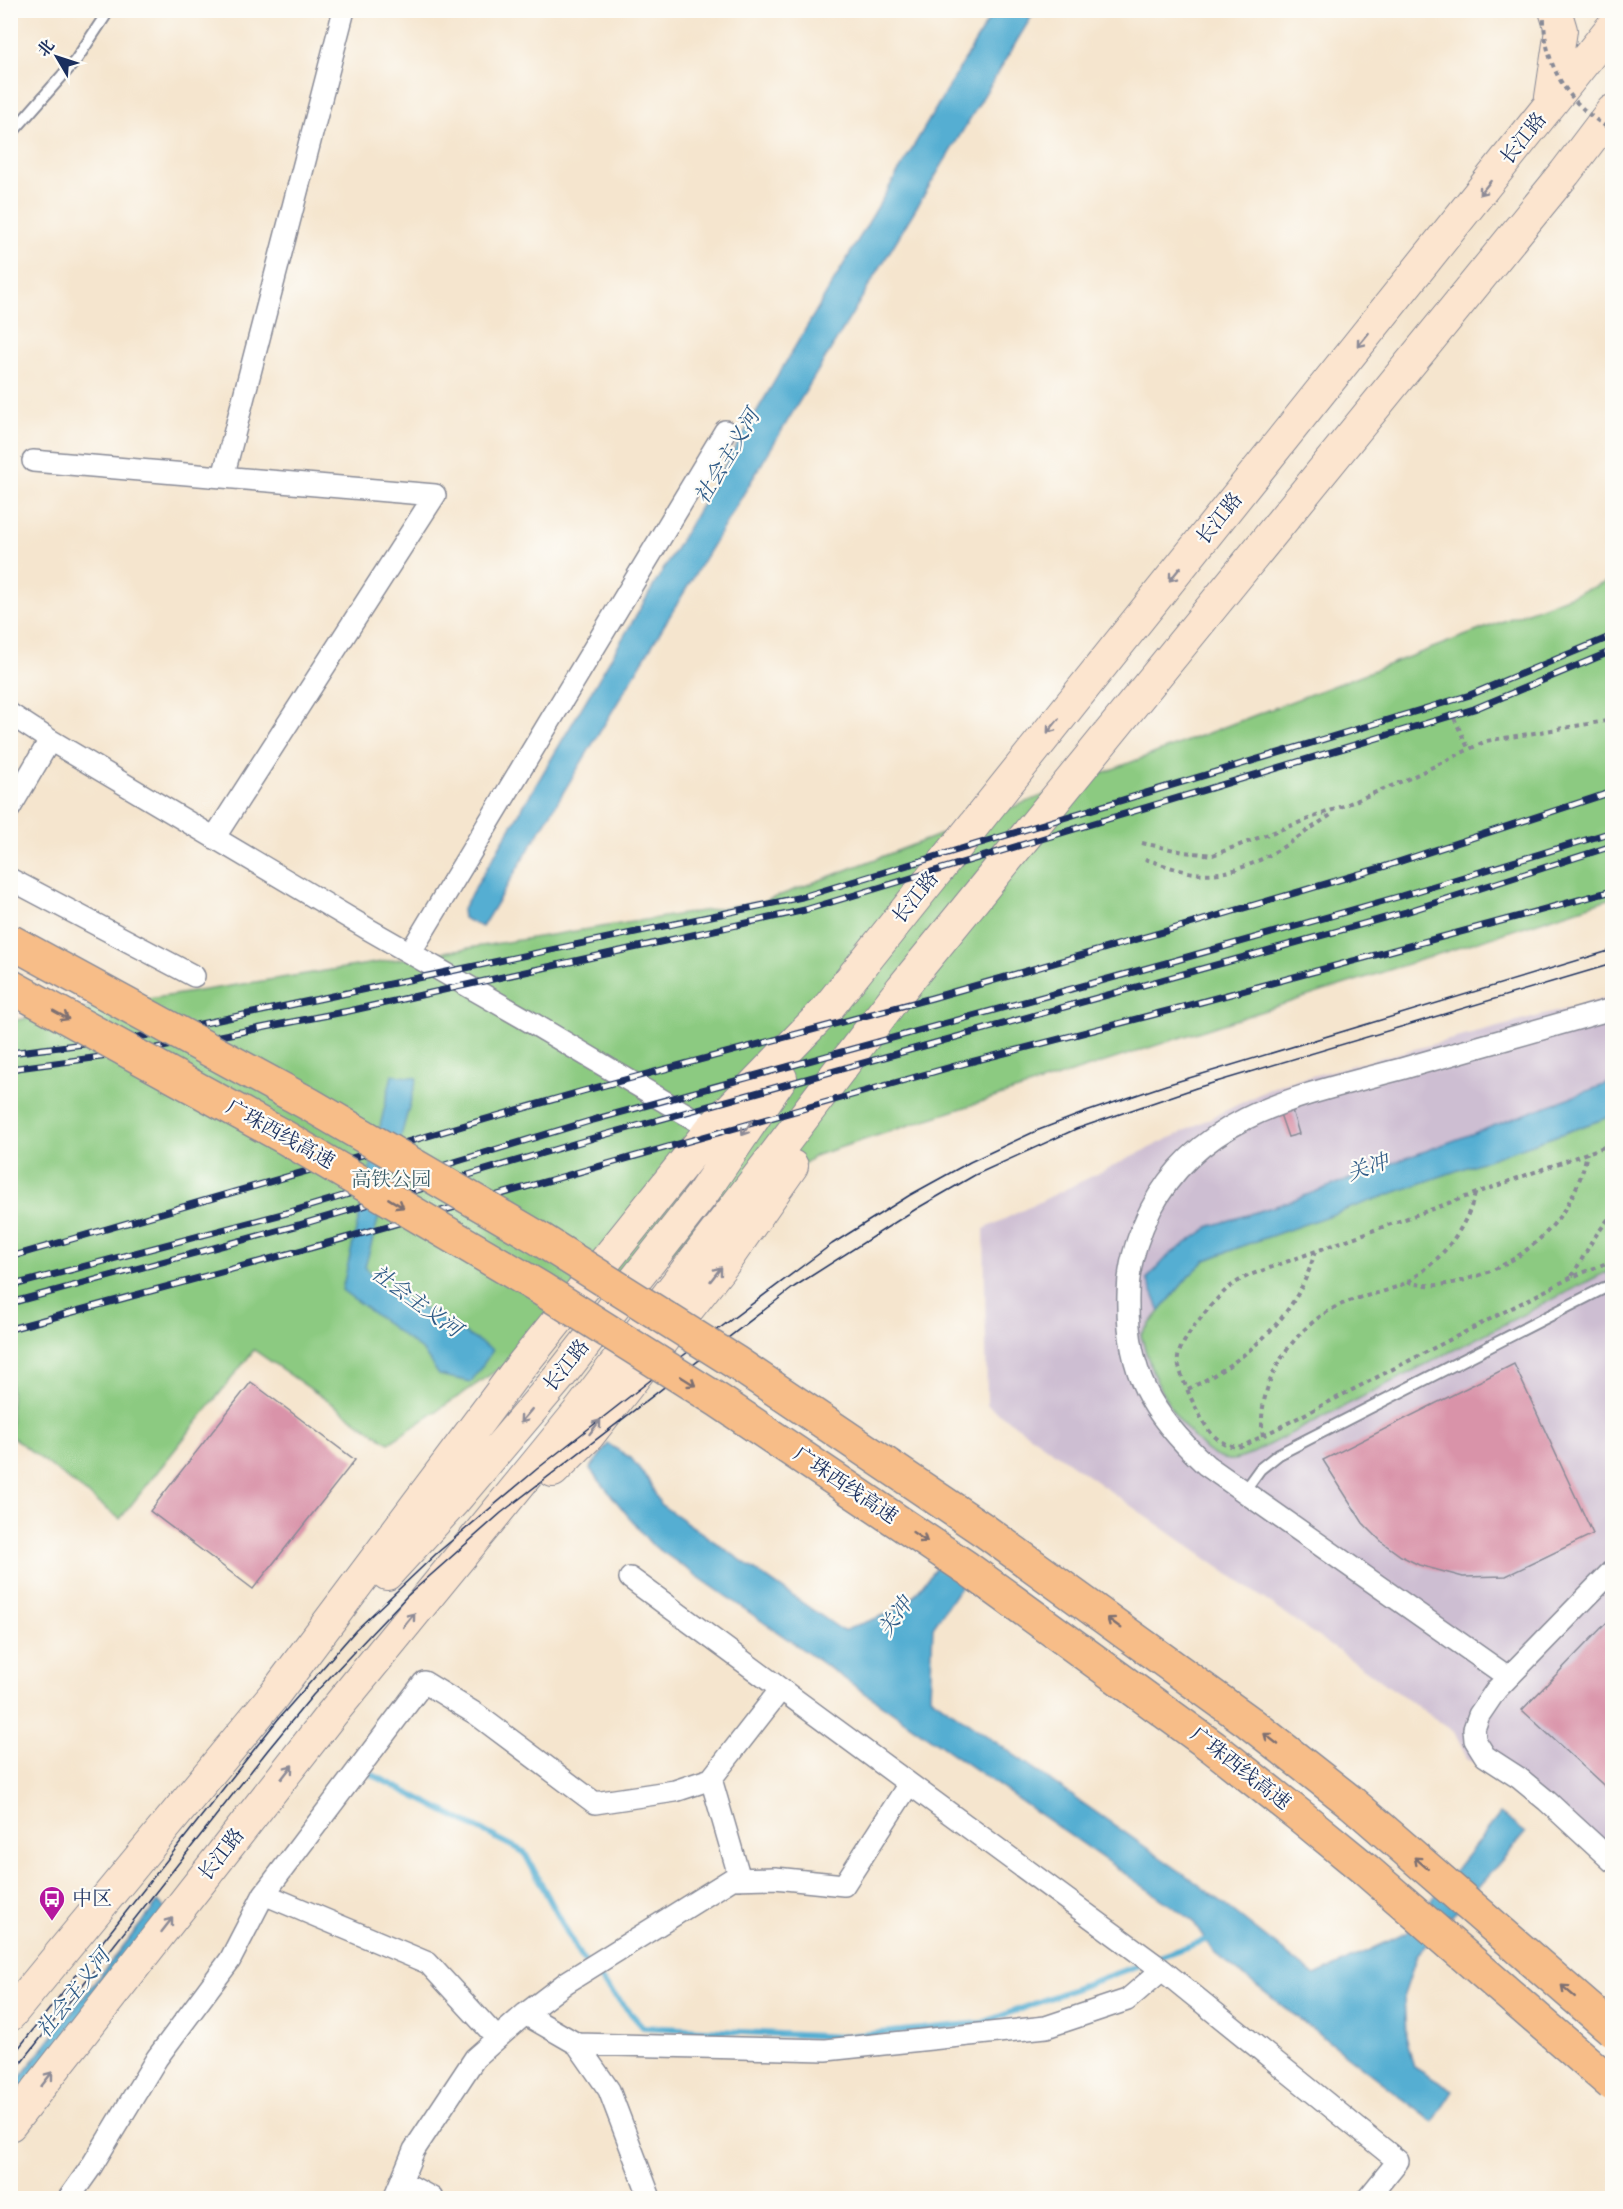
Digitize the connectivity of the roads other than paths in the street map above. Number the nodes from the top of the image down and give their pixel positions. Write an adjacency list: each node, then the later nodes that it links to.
1 (109, 10): 7 (lane)
2 (344, 10): 12 (street)
3 (1555, 10): 5 (main road)
4 (1612, 27): 5 (main road, 长江路)
5 (1549, 107): 23 (main road, 长江路, one-way to 23)
6 (1612, 111): 9 (main road, 长江路)
7 (10, 135)
8 (1612, 144): 9 (main road)
9 (1564, 173): 44 (main road, 长江路, one-way to 9)
10 (725, 431): 19 (street)
11 (33, 461): 12 (street)
12 (223, 477): 16 (street)
13 (10, 714): 14 (street)
14 (50, 740): 15 (street); 16 (street)
15 (10, 808)
16 (214, 838): 19 (street)
17 (10, 879): 20 (street)
18 (10, 940): 40 (highway, 广珠西线高速, one-way to 18, bridge)
19 (410, 953): 24 (street)
20 (194, 976)
21 (10, 986): 43 (highway, 广珠西线高速, one-way to 43, bridge)
22 (1612, 1009): 26 (street)
23 (826, 1010): 24 (main road, 长江路); 31 (main road, 长江路, one-way to 31)
24 (711, 1129): 31 (main road, 长江路)
25 (1612, 1286): 26 (lane)
26 (1244, 1491): 29 (street)
27 (1612, 1571): 29 (street)
28 (630, 1578): 30 (street)
29 (1508, 1677): 34 (street)
30 (781, 1689): 32 (street); 33 (street)
31 (274, 1695): 39 (main road, 长江路)
32 (711, 1779): 35 (street); 36 (street)
33 (909, 1784): 35 (street); 37 (street)
34 (1612, 1861)
35 (740, 1878): 38 (street)
36 (264, 1894): 41 (street); 46 (street)
37 (1161, 1970): 42 (street); 49 (street)
38 (525, 2014): 41 (street); 42 (street)
39 (10, 2015)
40 (1612, 2029)
41 (497, 2038): 45 (street)
42 (576, 2044): 48 (street)
43 (1612, 2084)
44 (10, 2125)
45 (397, 2190): 47 (street)
46 (69, 2199)
47 (432, 2199)
48 (650, 2199)
49 (1368, 2199)

